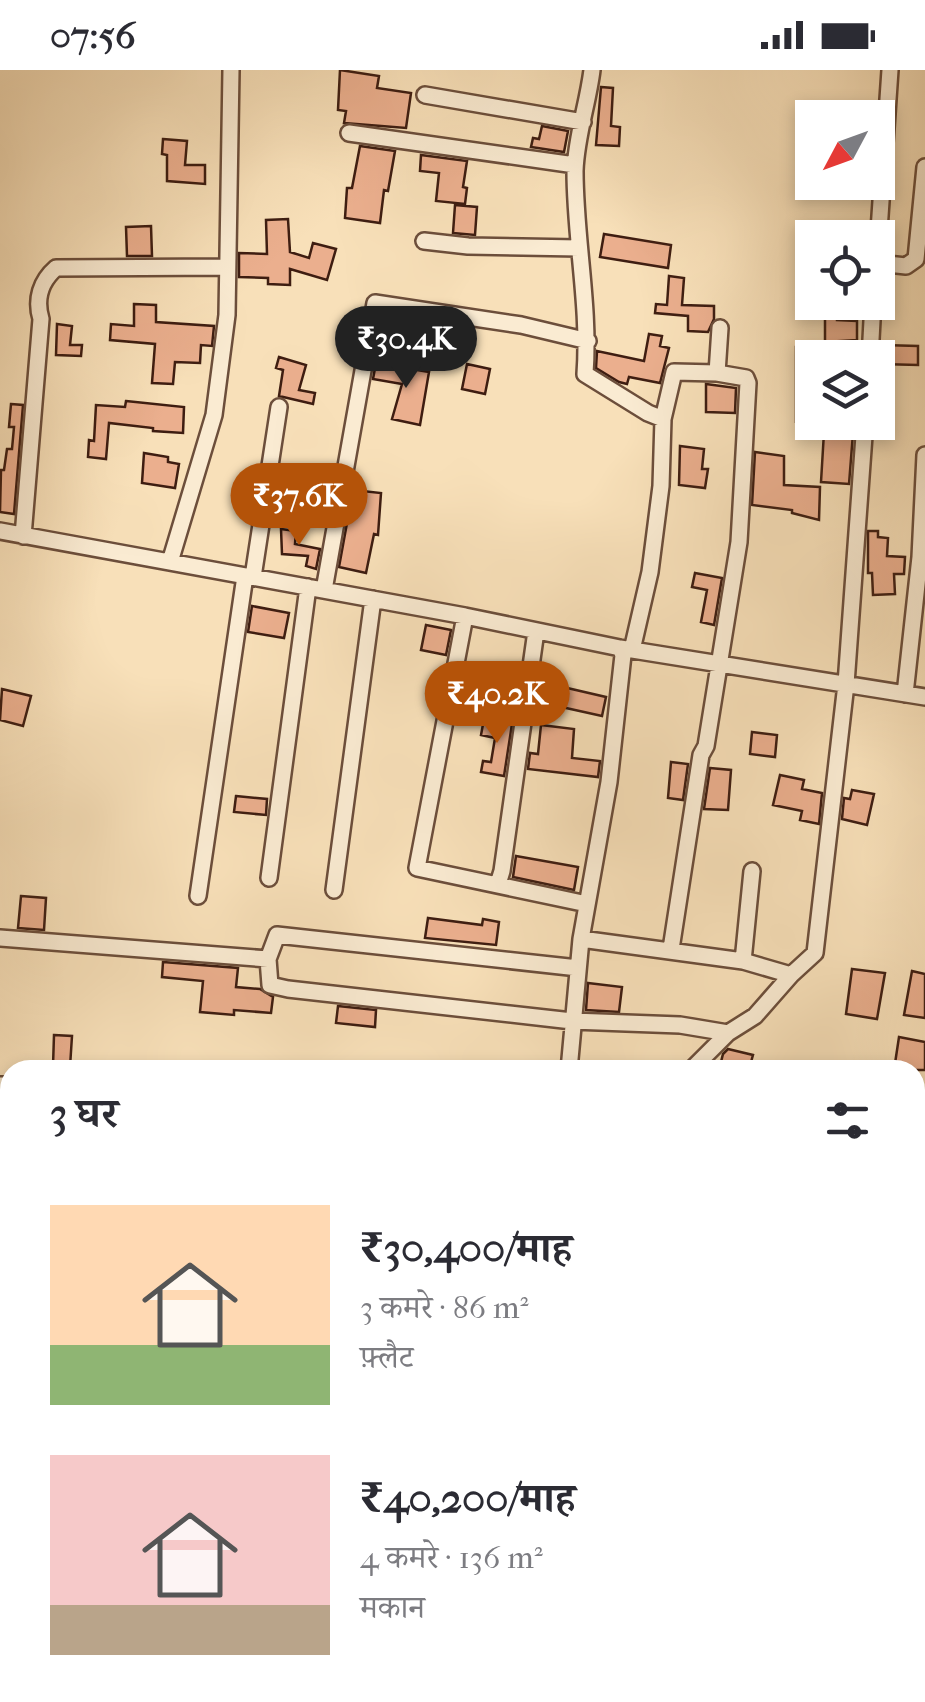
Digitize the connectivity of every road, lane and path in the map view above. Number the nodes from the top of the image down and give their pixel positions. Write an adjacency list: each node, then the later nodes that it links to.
1 (231, 70): 13 (street)
2 (592, 70): 5 (street)
3 (890, 70): 9 (street)
4 (425, 96): 5 (street)
5 (583, 122): 7 (street)
6 (349, 133): 7 (street)
7 (575, 165): 11 (street)
8 (925, 167): 12 (street)
9 (880, 220)
10 (424, 240): 11 (street)
11 (579, 248): 15 (street)
12 (895, 265)
13 (227, 267): 22 (street); 23 (street)
14 (720, 328): 16 (street)
15 (588, 341): 18 (street); 25 (street)
16 (717, 372): 18 (street); 30 (street)
17 (279, 407): 24 (street)
18 (663, 419): 29 (street)
19 (864, 440): 31 (street)
20 (925, 455): 32 (street)
21 (0, 531): 22 (street)
22 (23, 536): 23 (street)
23 (170, 562): 24 (street)
24 (249, 577): 25 (street); 38 (street)
25 (316, 588): 26 (street); 35 (street)
26 (374, 598): 27 (street); 37 (street)
27 (466, 616): 28 (street); 36 (street)
28 (536, 631): 29 (street); 36 (street)
29 (626, 649): 30 (street); 39 (street)
30 (720, 662): 31 (street); 42 (street)
31 (846, 684): 32 (street); 46 (street)
32 (905, 694): 33 (street)
33 (925, 697)
34 (752, 871): 44 (street)
35 (269, 878)
36 (498, 884): 39 (street)
37 (334, 890)
38 (198, 896)
39 (588, 904): 41 (street)
40 (0, 938): 43 (street)
41 (581, 939): 42 (street); 45 (street)
42 (671, 949): 44 (street)
43 (268, 959): 45 (street); 47 (street)
44 (743, 961): 46 (street)
45 (578, 968): 47 (street)
46 (791, 975): 48 (street)
47 (572, 1021): 48 (street); 49 (street)
48 (728, 1034): 50 (street)
49 (570, 1060)
50 (701, 1060)

